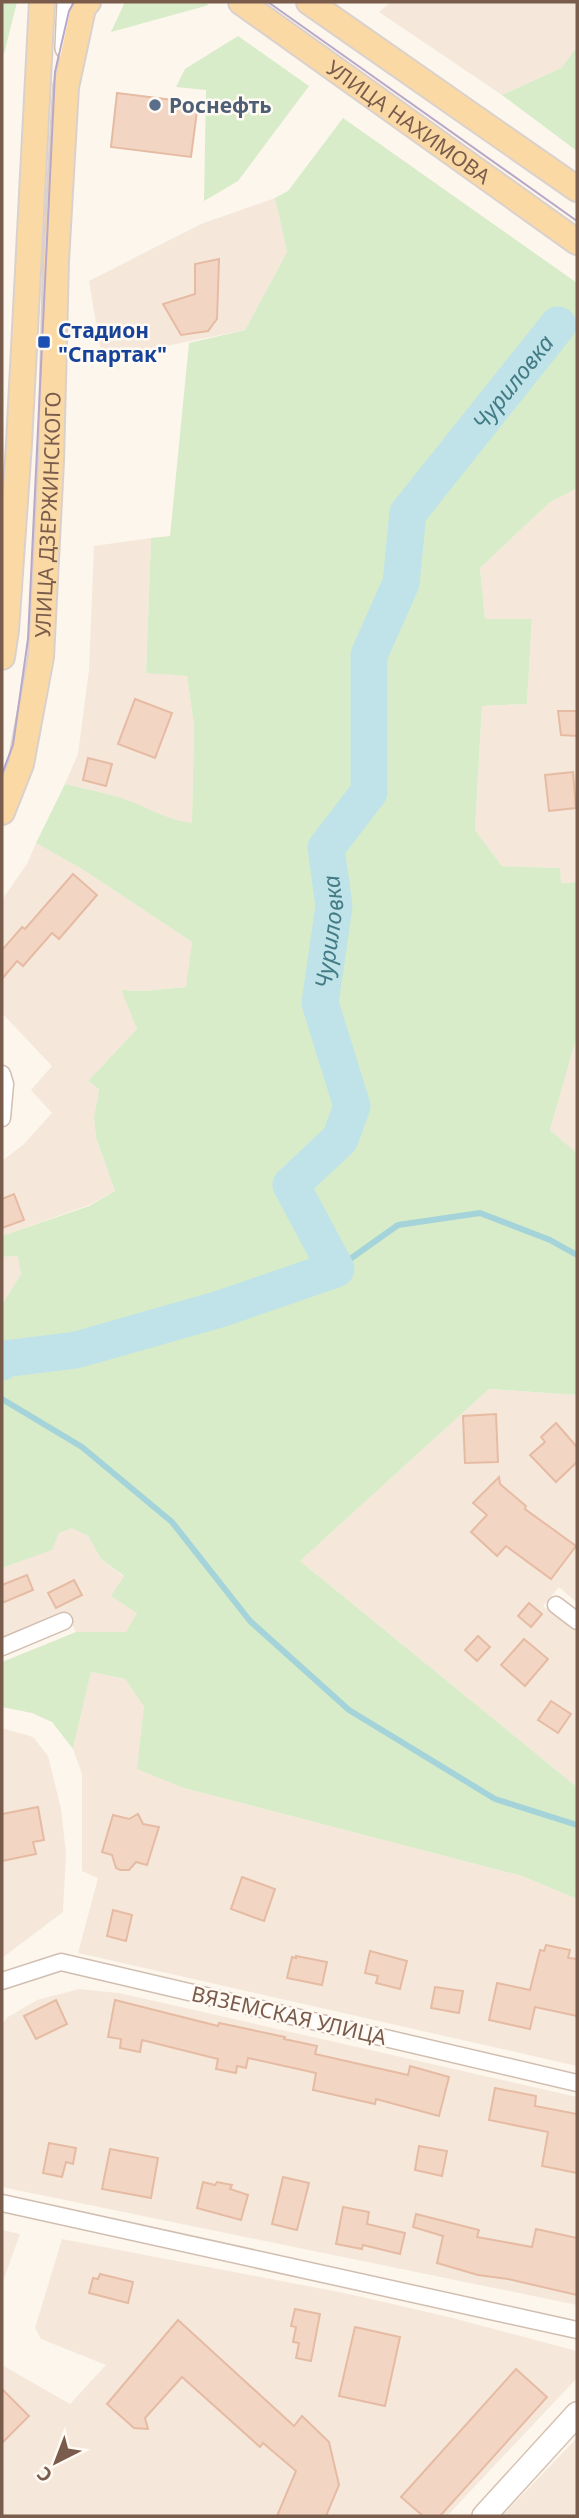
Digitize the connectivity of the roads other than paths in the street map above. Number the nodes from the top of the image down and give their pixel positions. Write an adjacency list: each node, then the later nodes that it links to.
1 (42, 2): 9 (main road, УЛИЦА ДЗЕРЖИНСКОГО)
2 (69, 2): 6 (street, УЛИЦА ДЗЕРЖИНСКОГО)
3 (88, 2): 6 (main road)
4 (241, 2): 8 (main road, УЛИЦА НАХИМОВА)
5 (309, 2): 7 (main road, УЛИЦА НАХИМОВА)
6 (66, 87): 10 (main road, УЛИЦА ДЗЕРЖИНСКОГО)
7 (577, 189)
8 (577, 243)
9 (2, 657)
10 (2, 812)
11 (2, 1074): 12 (street)
12 (2, 1118)
13 (556, 1605): 15 (street)
14 (64, 1621): 16 (street)
15 (577, 1621)
16 (2, 1647)
17 (2, 1981): 18 (street, ВЯЗЕМСКАЯ УЛИЦА)
18 (577, 2083)
19 (2, 2203): 20 (street)
20 (577, 2330)
21 (577, 2414): 22 (street)
22 (484, 2516)

